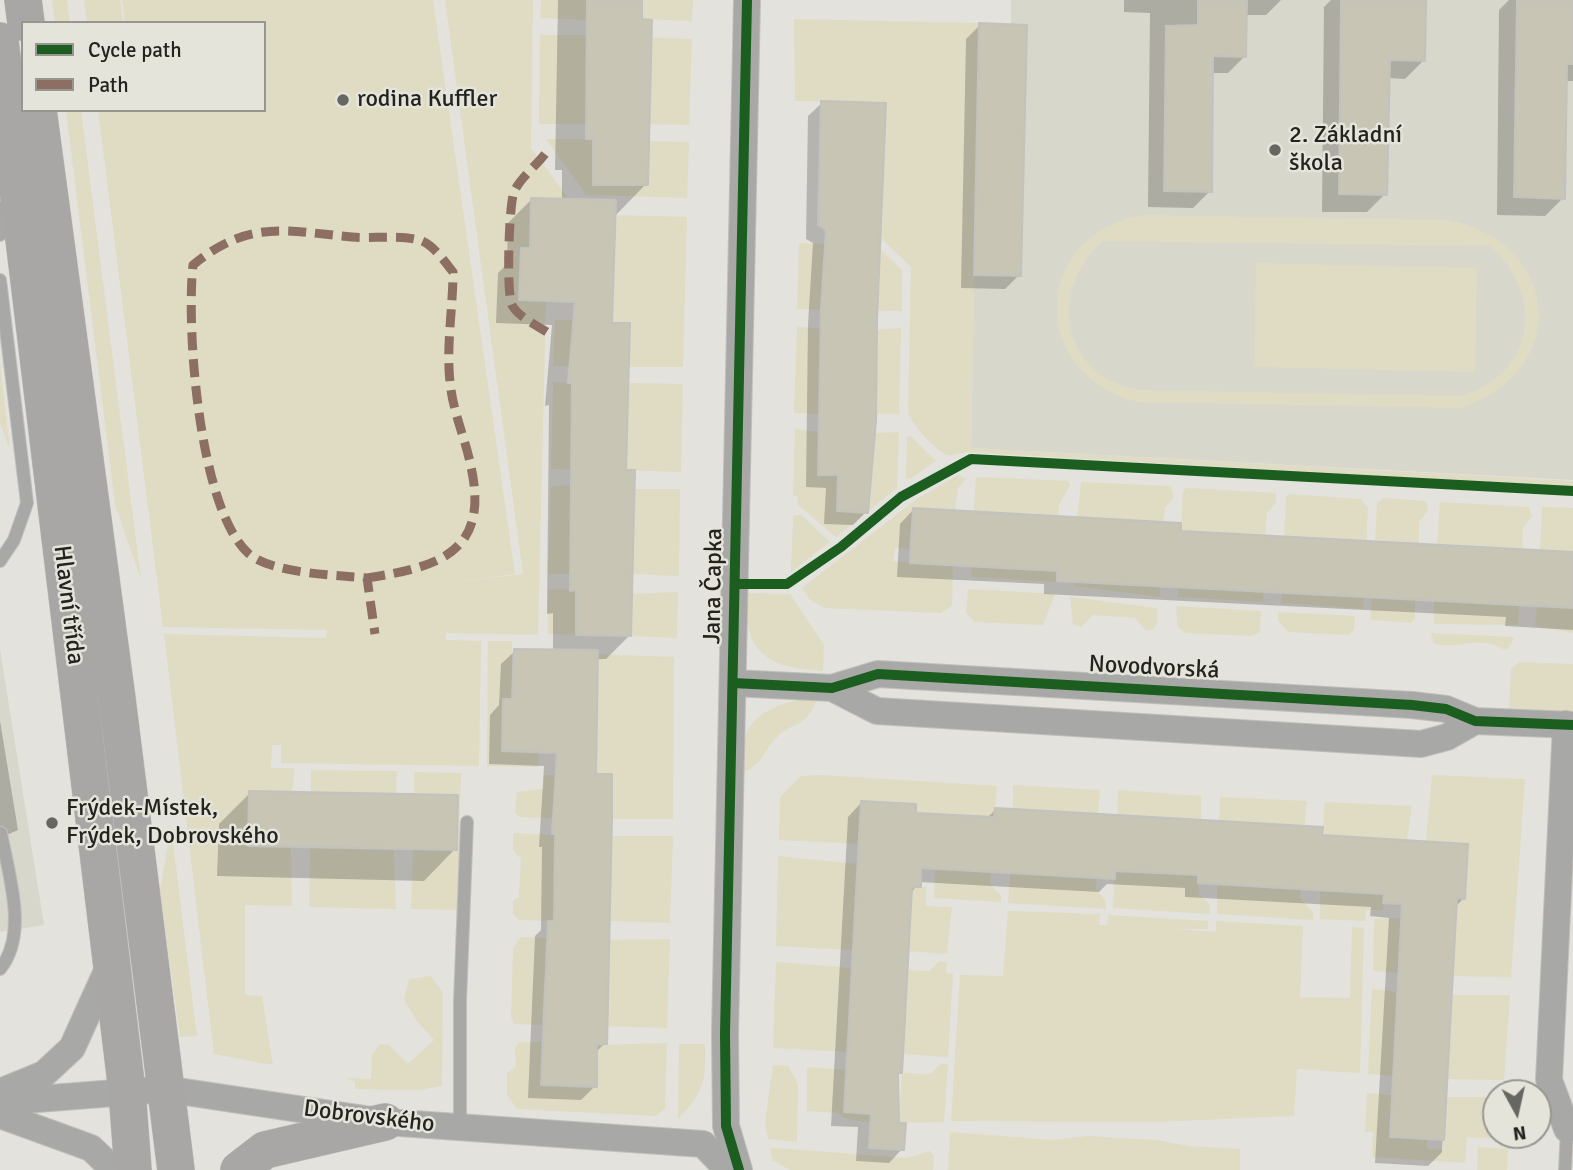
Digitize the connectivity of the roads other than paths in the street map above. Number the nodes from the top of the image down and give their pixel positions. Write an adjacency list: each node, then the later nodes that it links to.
1 (23, 0): 3 (main road)
2 (747, 0): 10 (street, Jana Čapka)
3 (26, 21)
4 (0, 41): 6 (main road, Hlavní třída)
5 (38, 112): 18 (main road, Hlavní třída)
6 (15, 155): 7 (lane); 16 (main road, Hlavní třída)
7 (0, 235)
8 (0, 280): 9 (lane)
9 (0, 561)
10 (733, 683): 11 (street, Novodvorská); 31 (street, Jana Čapka)
11 (832, 688): 12 (street, Novodvorská); 12 (street, Novodvorská)
12 (1475, 721): 13 (street, Novodvorská)
13 (1570, 725): 25 (street)
14 (467, 822): 24 (lane)
15 (1, 834): 17 (lane)
16 (111, 962): 19 (main road, Hlavní třída); 20 (street)
17 (0, 969)
18 (165, 1089): 19 (street, Dobrovského); 23 (street, Dobrovského); 28 (main road, Hlavní třída)
19 (127, 1091): 21 (street, Dobrovského); 27 (main road, Hlavní třída)
20 (0, 1092)
21 (0, 1102)
22 (0, 1115): 26 (street)
23 (385, 1122): 24 (street, Dobrovského); 29 (main road)
24 (460, 1126): 30 (street, Dobrovského)
25 (1567, 1129): 32 (lane)
26 (114, 1170)
27 (133, 1170)
28 (176, 1170)
29 (239, 1170)
30 (729, 1170)
31 (739, 1170)
32 (1565, 1170)

